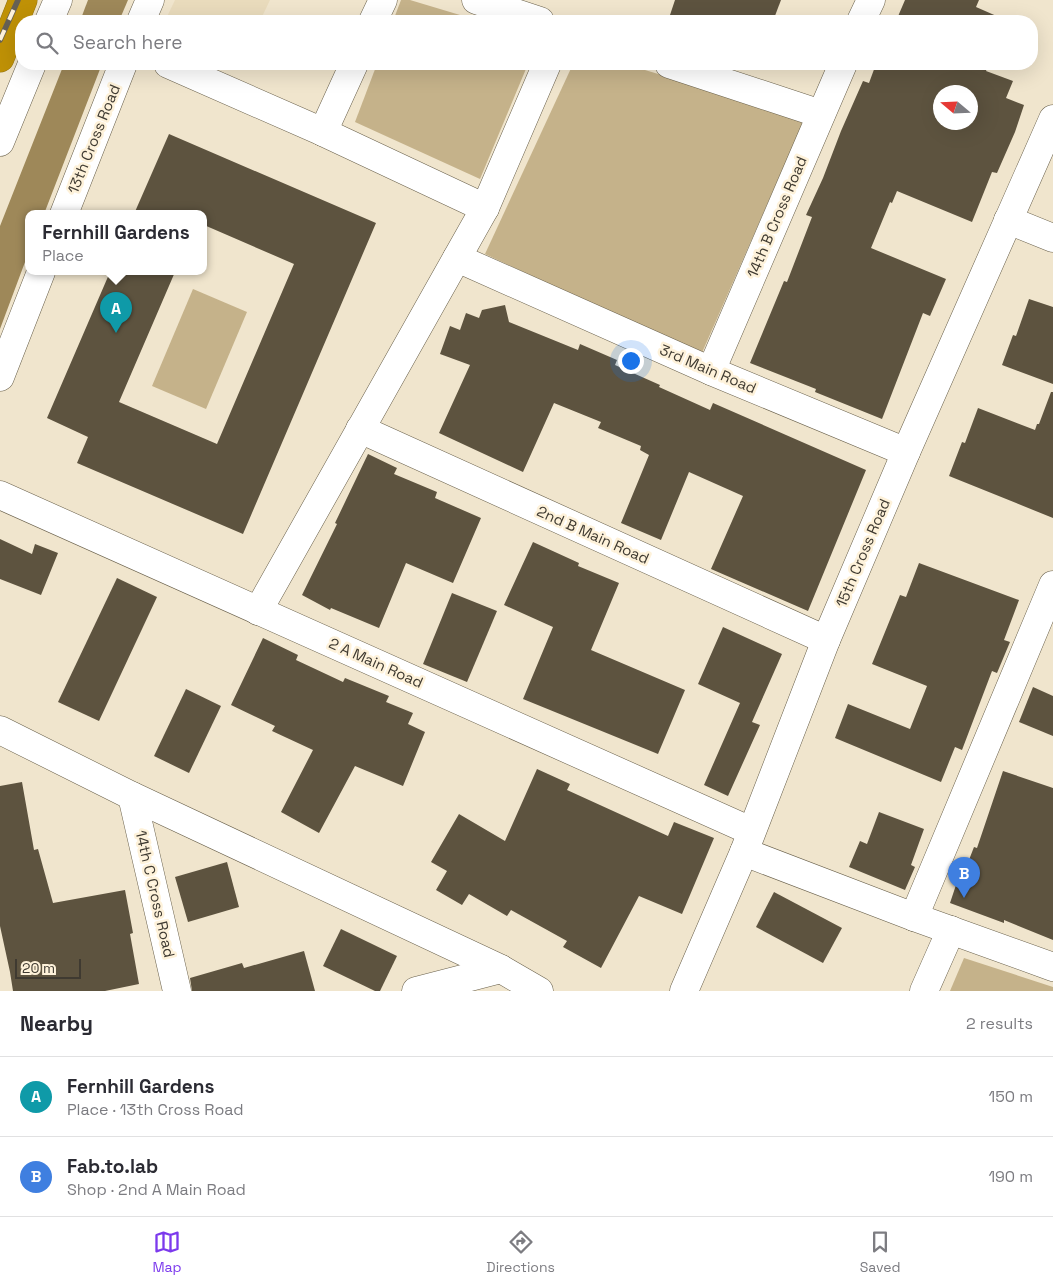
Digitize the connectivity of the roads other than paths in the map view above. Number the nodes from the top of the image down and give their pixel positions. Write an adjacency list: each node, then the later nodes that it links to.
1 (23, 0): 7 (highway)
2 (58, 0): 8 (street)
3 (150, 0): 9 (street)
4 (383, 0): 10 (street)
5 (476, 0): 11 (street)
6 (871, 0): 12 (street)
7 (17, 15)
8 (52, 15)
9 (144, 15)
10 (376, 15)
11 (522, 15)
12 (865, 15)
13 (15, 20): 14 (highway)
14 (0, 58)
15 (30, 70): 25 (street)
16 (121, 70): 27 (street, 13th Cross Road)
17 (182, 70): 24 (street)
18 (351, 70): 24 (street)
19 (544, 70): 26 (street)
20 (687, 70): 22 (street)
21 (840, 70): 22 (street, 14th B Cross Road)
22 (822, 114): 33 (street, 14th B Cross Road)
23 (1053, 119): 28 (street, 15th Cross Road)
24 (323, 132): 26 (street)
25 (0, 142)
26 (485, 208): 30 (street)
27 (66, 210)
28 (1008, 220): 29 (street); 35 (street, 15th Cross Road)
29 (1053, 238)
30 (457, 258): 33 (street, 3rd Main Road); 34 (street)
31 (40, 275): 32 (street)
32 (1, 369)
33 (711, 371): 35 (street, 3rd Main Road)
34 (360, 429): 38 (street); 39 (street, 2nd B Main Road)
35 (906, 452): 39 (street, 15th Cross Road)
36 (0, 495): 38 (street, 2 A Main Road)
37 (1053, 585): 43 (street)
38 (258, 611): 42 (street, 2 A Main Road)
39 (826, 640): 42 (street, 15th Cross Road)
40 (0, 730): 41 (street)
41 (132, 796): 46 (street); 47 (street, 14th C Cross Road)
42 (748, 841): 43 (street, 2 A Main Road); 50 (street, 15th Cross Road)
43 (914, 917): 44 (street, 2 A Main Road)
44 (951, 930): 45 (street, 2 A Main Road); 51 (street)
45 (1053, 967)
46 (501, 969): 48 (street); 49 (street)
47 (177, 991)
48 (416, 991)
49 (539, 991)
50 (684, 991)
51 (924, 991)

